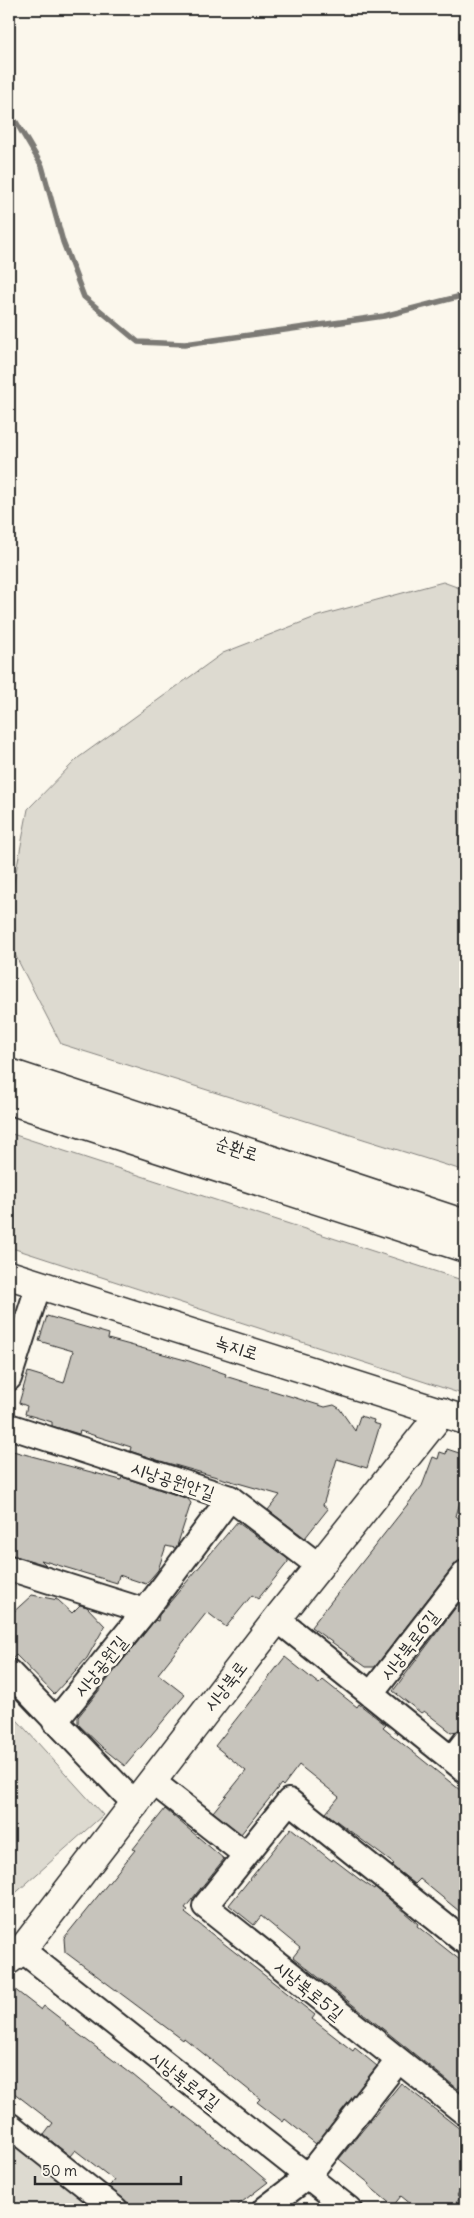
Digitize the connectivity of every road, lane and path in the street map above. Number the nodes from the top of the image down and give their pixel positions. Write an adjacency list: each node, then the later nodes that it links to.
1 (9, 1073): 3 (street, 순환로)
2 (9, 1100): 4 (street, 순환로)
3 (465, 1224)
4 (465, 1248)
5 (9, 1275): 6 (street, 녹지로)
6 (38, 1284): 7 (street); 8 (street, 녹지로)
7 (9, 1378)
8 (454, 1416): 11 (street, 시낭북로)
9 (9, 1426): 10 (street, 시낭공원안길)
10 (230, 1498): 11 (street, 시낭공원안길); 14 (street, 시낭공원길)
11 (319, 1566): 15 (street, 시낭북로)
12 (9, 1568): 14 (street)
13 (465, 1573): 17 (street, 시낭북로6길)
14 (145, 1610): 18 (street, 시낭공원길)
15 (277, 1619): 17 (street, 시낭북로6길); 20 (street, 시낭북로)
16 (9, 1672): 18 (street)
17 (371, 1694): 19 (street, 시낭북로6길)
18 (55, 1722): 21 (street)
19 (461, 1757)
20 (152, 1781): 21 (street, 시낭북로); 22 (street)
21 (136, 1805): 24 (street, 시낭북로)
22 (245, 1854): 23 (street, 시낭북로5길); 25 (street, 시낭북로5길)
23 (465, 1942)
24 (15, 1955): 28 (street, 시낭북로4길)
25 (398, 2060): 26 (street, 시낭북로5길); 28 (street)
26 (465, 2113)
27 (9, 2125): 29 (street)
28 (308, 2177): 30 (street); 31 (street, 시낭북로4길)
29 (115, 2209)
30 (265, 2209)
31 (349, 2209)

